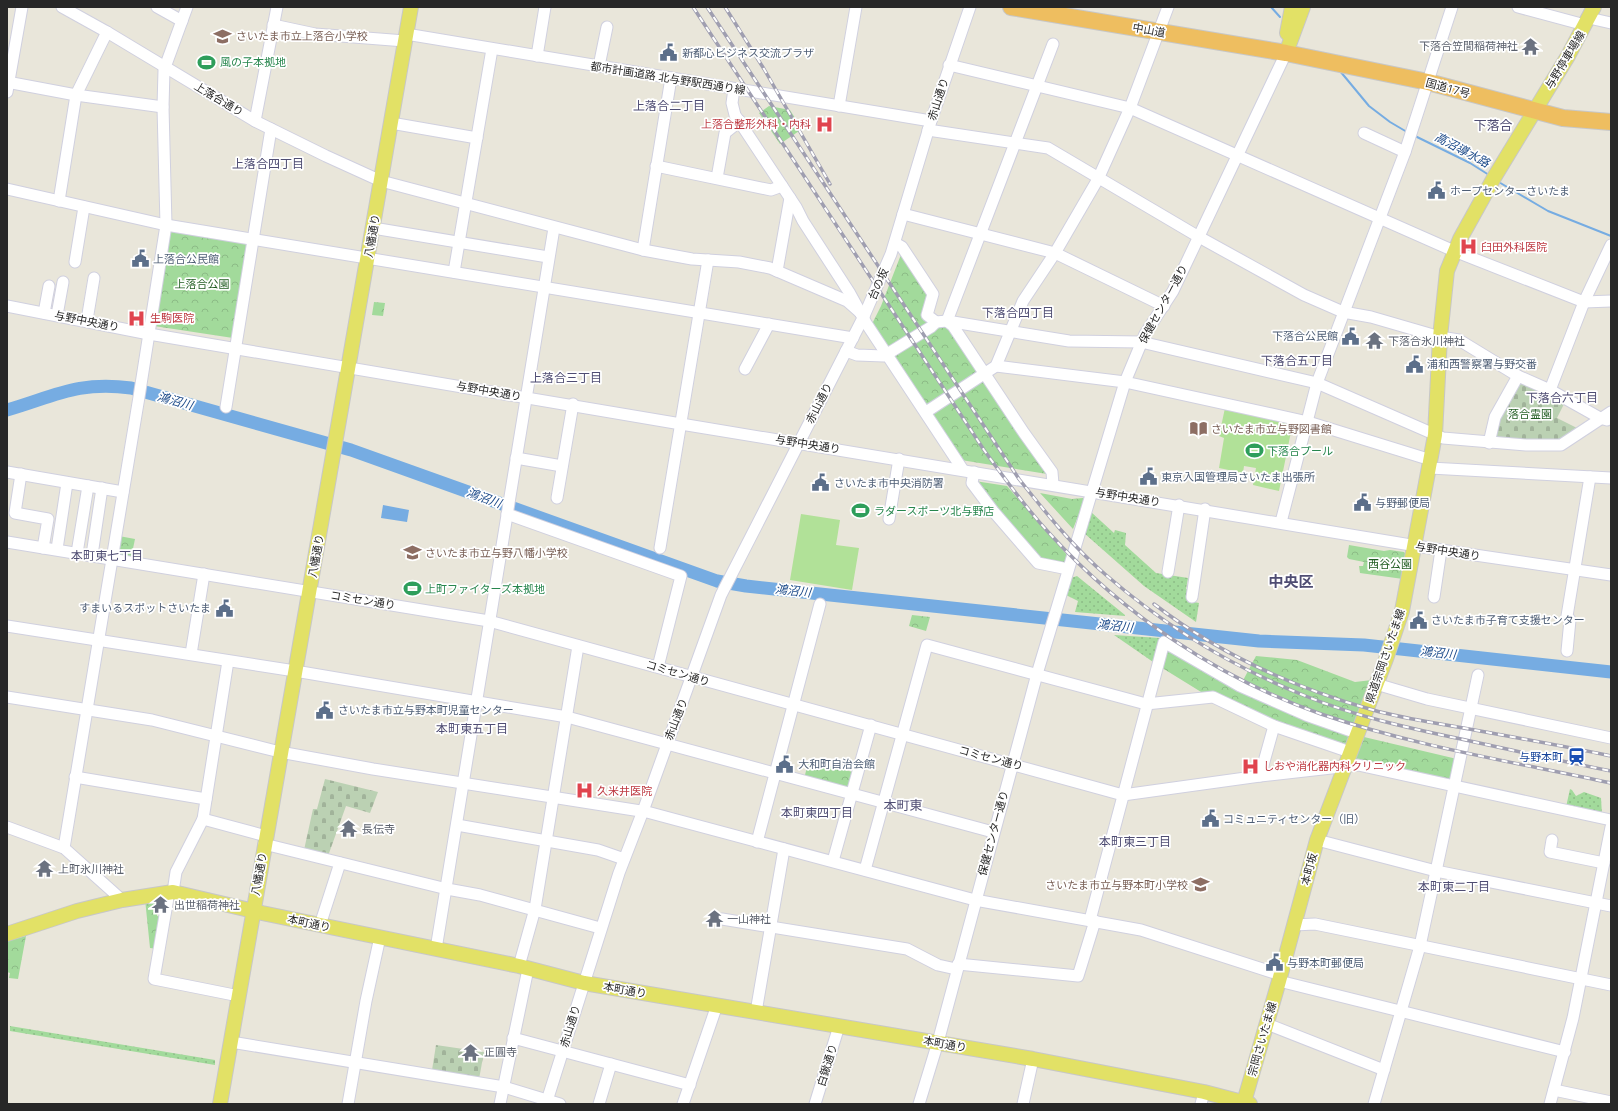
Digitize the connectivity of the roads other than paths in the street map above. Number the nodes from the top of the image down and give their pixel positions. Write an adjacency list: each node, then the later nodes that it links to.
1 (22, 7): 34 (street)
2 (62, 7): 16 (street, 上落合通り)
3 (157, 7): 18 (street)
4 (187, 7): 18 (street)
5 (277, 7): 20 (street)
6 (411, 7): 24 (main road, 八幡通り)
7 (545, 7): 28 (street)
8 (856, 7): 38 (street)
9 (970, 7): 29 (street, 赤山通り)
10 (1011, 7): 22 (highway, 中山道)
11 (1168, 7): 22 (street)
12 (1292, 7): 27 (main road)
13 (1303, 7): 27 (main road)
14 (1452, 7): 33 (street)
15 (1518, 7): 17 (street)
16 (74, 10): 23 (street, 上落合通り)
17 (1589, 17): 19 (street); 41 (main road, 与野停車場線)
18 (182, 21): 31 (street)
19 (1611, 23)
20 (273, 25): 24 (street, 都市計画道路 北与野駅西通り線); 42 (street)
21 (607, 27): 30 (street)
22 (1158, 31): 27 (highway, 中山道); 40 (street)
23 (107, 32): 31 (street, 上落合通り); 37 (street)
24 (406, 38): 26 (street, 都市計画道路 北与野駅西通り線); 45 (main road, 八幡通り)
25 (1054, 44): 35 (street)
26 (492, 49): 28 (street, 都市計画道路 北与野駅西通り線); 49 (street)
27 (1286, 53): 33 (highway, 国道17号); 52 (street, 保健センター通り)
28 (537, 56): 30 (street, 都市計画道路 北与野駅西通り線)
29 (949, 65): 35 (street); 46 (street, 赤山通り)
30 (599, 66): 32 (street, 都市計画道路 北与野駅西通り線)
31 (166, 67): 39 (street); 42 (street, 上落合通り)
32 (671, 78): 36 (street, 都市計画道路 北与野駅西通り線); 53 (street)
33 (1428, 82): 41 (highway, 国道17号); 51 (street)
34 (8, 86): 37 (street)
35 (1037, 87): 40 (street); 50 (street)
36 (734, 89): 38 (street, 都市計画道路 北与野駅西通り線); 43 (street)
37 (76, 95): 39 (street); 60 (street)
38 (839, 106): 46 (street, 都市計画道路 北与野駅西通り線)
39 (163, 107): 65 (street)
40 (1130, 108): 52 (street); 55 (street)
41 (1533, 111): 44 (highway, 国道17号); 75 (main road, 県道宗岡さいたま線)
42 (255, 121): 47 (street, 上落合通り)
43 (740, 121): 54 (street); 57 (street)
44 (1611, 122)
45 (391, 123): 49 (street); 56 (main road, 八幡通り)
46 (929, 125): 50 (street, 都市計画道路 北与野駅西通り線); 63 (street, 赤山通り)
47 (271, 129): 56 (street, 上落合通り); 70 (street)
48 (1364, 133): 51 (street)
49 (477, 138): 61 (street)
50 (1015, 143): 55 (street, 都市計画道路 北与野駅西通り線); 68 (street)
51 (1405, 152): 64 (street)
52 (1238, 156): 64 (street); 69 (street, 保健センター通り)
53 (656, 166): 54 (street); 74 (street)
54 (717, 178): 57 (street)
55 (1098, 179): 69 (street, 都市計画道路 北与野駅西通り線); 76 (street)
56 (381, 181): 61 (street, 上落合通り); 66 (main road, 八幡通り)
57 (782, 186): 59 (street)
58 (7, 190): 60 (street)
59 (790, 198): 81 (street); 95 (street)
60 (59, 201): 62 (street)
61 (467, 204): 67 (street, 上落合通り); 71 (street)
62 (84, 207): 65 (street); 80 (street)
63 (903, 214): 68 (street); 72 (street, 台の坂)
64 (1381, 217): 75 (street); 92 (street)
65 (166, 225): 70 (street); 100 (street)
66 (373, 228): 71 (street); 78 (main road, 八幡通り)
67 (554, 228): 74 (street, 上落合通り); 77 (street)
68 (980, 233): 76 (street); 97 (street)
69 (1199, 237): 90 (street, 保健センター通り); 92 (street, 都市計画道路 北与野駅西通り線)
70 (253, 240): 78 (street); 104 (street)
71 (459, 242): 77 (street); 82 (street)
72 (895, 243): 95 (street, 台の坂); 97 (street)
73 (1611, 245): 88 (street)
74 (643, 250): 79 (street, 上落合通り)
75 (1454, 250): 88 (street); 101 (main road, 県道宗岡さいたま線)
76 (1055, 253): 90 (street); 99 (street)
77 (548, 257): 86 (street)
78 (368, 258): 82 (street); 108 (main road, 八幡通り)
79 (708, 260): 81 (street, 上落合通り); 91 (street)
80 (75, 262)
81 (777, 271): 95 (street, 上落合通り)
82 (454, 272): 86 (street)
83 (94, 278): 96 (street)
84 (63, 282): 94 (street)
85 (49, 286): 93 (street)
86 (543, 287): 91 (street); 115 (street)
87 (1611, 301): 88 (street)
88 (1584, 302): 114 (street)
89 (7, 306): 93 (street, 与野中央通り)
90 (1164, 306): 103 (street, 保健センター通り)
91 (700, 312): 98 (street); 122 (street)
92 (1343, 312): 101 (street, 都市計画道路 北与野駅西通り線); 113 (street)
93 (44, 313): 94 (street, 与野中央通り)
94 (57, 315): 96 (street, 与野中央通り)
95 (864, 316): 102 (street, 台の坂); 106 (street)
96 (86, 320): 100 (street, 与野中央通り)
97 (941, 322): 99 (street); 106 (street); 110 (street)
98 (769, 324): 102 (street); 109 (street)
99 (1012, 332): 103 (street); 107 (street)
100 (149, 334): 104 (street, 与野中央通り); 141 (street)
101 (1440, 337): 111 (street, 都市計画道路 北与野駅西通り線); 123 (main road, 県道宗岡さいたま線)
102 (853, 338): 105 (street, 台の坂)
103 (1141, 342): 112 (street, 保健センター通り); 113 (street)
104 (236, 348): 108 (street, 与野中央通り); 117 (street)
105 (846, 351): 106 (street); 124 (street, 赤山通り)
106 (888, 355): 118 (street)
107 (996, 366): 110 (street); 112 (street)
108 (349, 367): 115 (street, 与野中央通り); 162 (main road, 八幡通り)
109 (745, 369)
110 (984, 373): 118 (street); 137 (street)
111 (1518, 376): 114 (street, 都市計画道路 北与野駅西通り線); 125 (street)
112 (1125, 382): 121 (street); 140 (street, 保健センター通り)
113 (1317, 383): 121 (street); 123 (street)
114 (1550, 390): 120 (street, 都市計画道路 北与野駅西通り線)
115 (526, 397): 116 (street, 与野中央通り); 126 (street)
116 (573, 404): 122 (street, 与野中央通り); 129 (street)
117 (226, 407)
118 (926, 412): 130 (street)
119 (1611, 412): 120 (street)
120 (1606, 419): 125 (street)
121 (1308, 422): 128 (street); 147 (street)
122 (681, 424): 124 (street, 与野中央通り); 151 (street)
123 (1435, 435): 125 (street); 128 (main road, 県道宗岡さいたま線)
124 (799, 442): 127 (street, 与野中央通り); 177 (street, 赤山通り)
125 (1488, 443)
126 (516, 458): 129 (street); 145 (street)
127 (899, 459): 130 (street, 与野中央通り); 146 (street)
128 (1430, 464): 134 (street); 149 (main road, 県道宗岡さいたま線)
129 (562, 466): 142 (street)
130 (963, 470): 132 (street, 与野中央通り)
131 (7, 472): 133 (street)
132 (974, 472): 137 (street, 与野中央通り); 157 (street)
133 (21, 474): 136 (street); 150 (street)
134 (1590, 477): 135 (street); 158 (street)
135 (1611, 478)
136 (67, 483): 138 (street); 152 (street)
137 (1053, 484): 140 (street, 与野中央通り)
138 (88, 486): 139 (street); 154 (street)
139 (102, 488): 141 (street); 155 (street)
140 (1093, 491): 143 (street, 与野中央通り); 157 (street, 保健センター通り)
141 (123, 492): 156 (street)
142 (557, 498)
143 (1179, 505): 144 (street, 与野中央通り); 159 (street)
144 (1205, 509): 147 (street, 与野中央通り); 163 (street)
145 (507, 514): 166 (street); 173 (street)
146 (889, 519)
147 (1281, 522): 149 (street, 与野中央通り)
148 (7, 542): 150 (street, コミセン通り)
149 (1414, 545): 153 (street, 与野中央通り); 178 (main road, 県道宗岡さいたま線)
150 (43, 548): 152 (street, コミセン通り)
151 (660, 548)
152 (57, 549): 154 (street, コミセン通り)
153 (1441, 550): 158 (street, 与野中央通り); 164 (street)
154 (77, 553): 155 (street, コミセン通り)
155 (92, 555): 156 (street, コミセン通り)
156 (112, 560): 160 (street, コミセン通り); 168 (street)
157 (1068, 569): 175 (street, 保健センター通り)
158 (1574, 570): 161 (street, 与野中央通り); 170 (street)
159 (1168, 572)
160 (204, 574): 162 (street, コミセン通り); 171 (street)
161 (1611, 575)
162 (309, 591): 166 (street, コミセン通り); 174 (main road, 八幡通り)
163 (1192, 597)
164 (1434, 597)
165 (820, 604): 182 (street)
166 (489, 621): 169 (street, コミセン通り); 180 (street)
167 (7, 626): 168 (street)
168 (98, 640): 171 (street); 184 (street)
169 (578, 646): 173 (street, コミセン通り); 185 (street)
170 (1567, 651)
171 (191, 654): 172 (street)
172 (228, 661): 174 (street); 190 (street)
173 (658, 667): 177 (street, コミセン通り)
174 (295, 671): 180 (street); 193 (main road, 八幡通り)
175 (1037, 674): 181 (street); 189 (street); 195 (street, 保健センター通り)
176 (1478, 675): 183 (street)
177 (692, 677): 182 (street, コミセン通り); 192 (street, 赤山通り)
178 (1376, 684): 183 (street); 188 (main road, 県道宗岡さいたま線)
179 (7, 697): 184 (street)
180 (476, 702): 185 (street); 200 (street)
181 (1146, 704): 187 (street); 188 (street); 203 (street)
182 (794, 705): 186 (street, コミセン通り); 197 (street)
183 (1471, 708): 191 (street); 201 (street)
184 (86, 710): 190 (street); 199 (street)
185 (567, 717): 192 (street); 204 (street)
186 (871, 725): 189 (street, コミセン通り); 202 (street)
187 (1274, 726): 194 (street); 198 (street)
188 (1357, 733): 194 (main road, 県道宗岡さいたま線)
189 (902, 734): 195 (street, コミセン通り); 206 (street)
190 (216, 735): 193 (street); 205 (street)
191 (1611, 738)
192 (666, 744): 197 (street); 207 (street, 赤山通り)
193 (280, 752): 200 (street); 214 (main road, 八幡通り)
194 (1350, 752): 196 (main road, 県道宗岡さいたま線)
195 (1012, 764): 203 (street, コミセン通り); 213 (street, 保健センター通り)
196 (1344, 766): 198 (street, コミセン通り); 201 (street, コミセン通り); 215 (main road, 本町坂)
197 (775, 772): 202 (street); 218 (street)
198 (1260, 776): 203 (street, コミセン通り)
199 (75, 777): 205 (street); 219 (street)
200 (462, 783): 204 (street); 210 (street)
201 (1453, 787): 209 (street, コミセン通り); 226 (street)
202 (852, 793): 206 (street); 222 (street)
203 (1123, 795): 236 (street)
204 (553, 798): 207 (street); 217 (street)
205 (206, 799): 208 (street)
206 (884, 802): 213 (street); 225 (street)
207 (643, 811): 218 (street); 221 (street, 赤山通り)
208 (203, 819): 214 (street); 228 (street)
209 (1611, 820)
210 (457, 825): 217 (street); 227 (street)
211 (7, 827): 219 (street)
212 (1611, 827): 224 (street)
213 (993, 832): 230 (street, 保健センター通り)
214 (265, 840): 223 (street); 234 (main road, 八幡通り)
215 (1317, 840): 226 (street); 238 (main road, 本町坂)
216 (1552, 840): 224 (street)
217 (546, 841): 221 (street); 233 (street)
218 (757, 842): 220 (street)
219 (64, 848): 229 (street)
220 (784, 849): 222 (street); 239 (street)
221 (624, 859): 240 (street, 赤山通り)
222 (833, 862): 225 (street)
223 (340, 863): 227 (street); 237 (street)
224 (1604, 863): 231 (street)
225 (865, 870): 230 (street)
226 (1436, 871): 231 (street); 243 (street)
227 (447, 889): 233 (street); 244 (street)
228 (171, 892): 229 (main road, 本町通り); 234 (main road, 本町通り); 251 (street)
229 (122, 900): 241 (main road, 本町通り)
230 (975, 900): 236 (street); 245 (street, 保健センター通り)
231 (1596, 903): 232 (street); 248 (street)
232 (1611, 906)
233 (535, 909): 240 (street); 246 (street)
234 (252, 910): 237 (main road, 本町通り); 251 (main road, 八幡通り)
235 (722, 919): 239 (street)
236 (1092, 921): 245 (street); 247 (street)
237 (320, 925): 242 (main road, 本町通り)
238 (1294, 926): 243 (street); 247 (main road, 本町坂)
239 (771, 927): 245 (street); 254 (street)
240 (600, 928): 249 (street, 赤山通り)
241 (7, 934)
242 (380, 937): 244 (main road, 本町通り); 263 (street)
243 (1420, 946): 248 (street); 253 (street)
244 (436, 949): 246 (main road, 本町通り)
245 (957, 966): 259 (street, 保健センター通り)
246 (523, 968): 249 (main road, 本町通り); 257 (street)
247 (1280, 978): 253 (street); 255 (main road, 宗岡さいたま線)
248 (1581, 979): 250 (street); 261 (street)
249 (584, 983): 252 (main road, 本町通り); 260 (street, 赤山通り)
250 (1611, 985)
251 (239, 996): 258 (main road, 八幡通り)
252 (717, 1006): 254 (main road, 本町通り); 266 (street)
253 (1402, 1010): 261 (street); 265 (street)
254 (756, 1012): 256 (main road, 本町通り)
255 (1267, 1024): 265 (street); 272 (main road, 宗岡さいたま線)
256 (840, 1026): 259 (main road, 本町通り); 279 (street, 白鍬通り)
257 (513, 1038): 260 (street); 267 (street)
258 (231, 1042): 263 (street); 273 (main road, 八幡通り)
259 (938, 1042): 262 (main road, 本町通り); 280 (street, 保健センター通り)
260 (562, 1051): 264 (street); 270 (street, 赤山通り)
261 (1565, 1052): 268 (street)
262 (1033, 1059): 269 (main road, 本町通り); 281 (street)
263 (356, 1062): 267 (street); 274 (street)
264 (611, 1064): 266 (street); 277 (street)
265 (1384, 1070): 282 (street)
266 (690, 1084): 278 (street)
267 (504, 1087): 270 (street); 275 (street)
268 (1554, 1090): 271 (street); 283 (street)
269 (1202, 1098): 272 (main road, 本町通り)
270 (546, 1102): 276 (street)
271 (1611, 1102)
272 (1247, 1103)
273 (220, 1104)
274 (348, 1104)
275 (500, 1104)
276 (560, 1104)
277 (599, 1104)
278 (683, 1104)
279 (815, 1104)
280 (919, 1104)
281 (1023, 1104)
282 (1374, 1104)
283 (1550, 1104)

